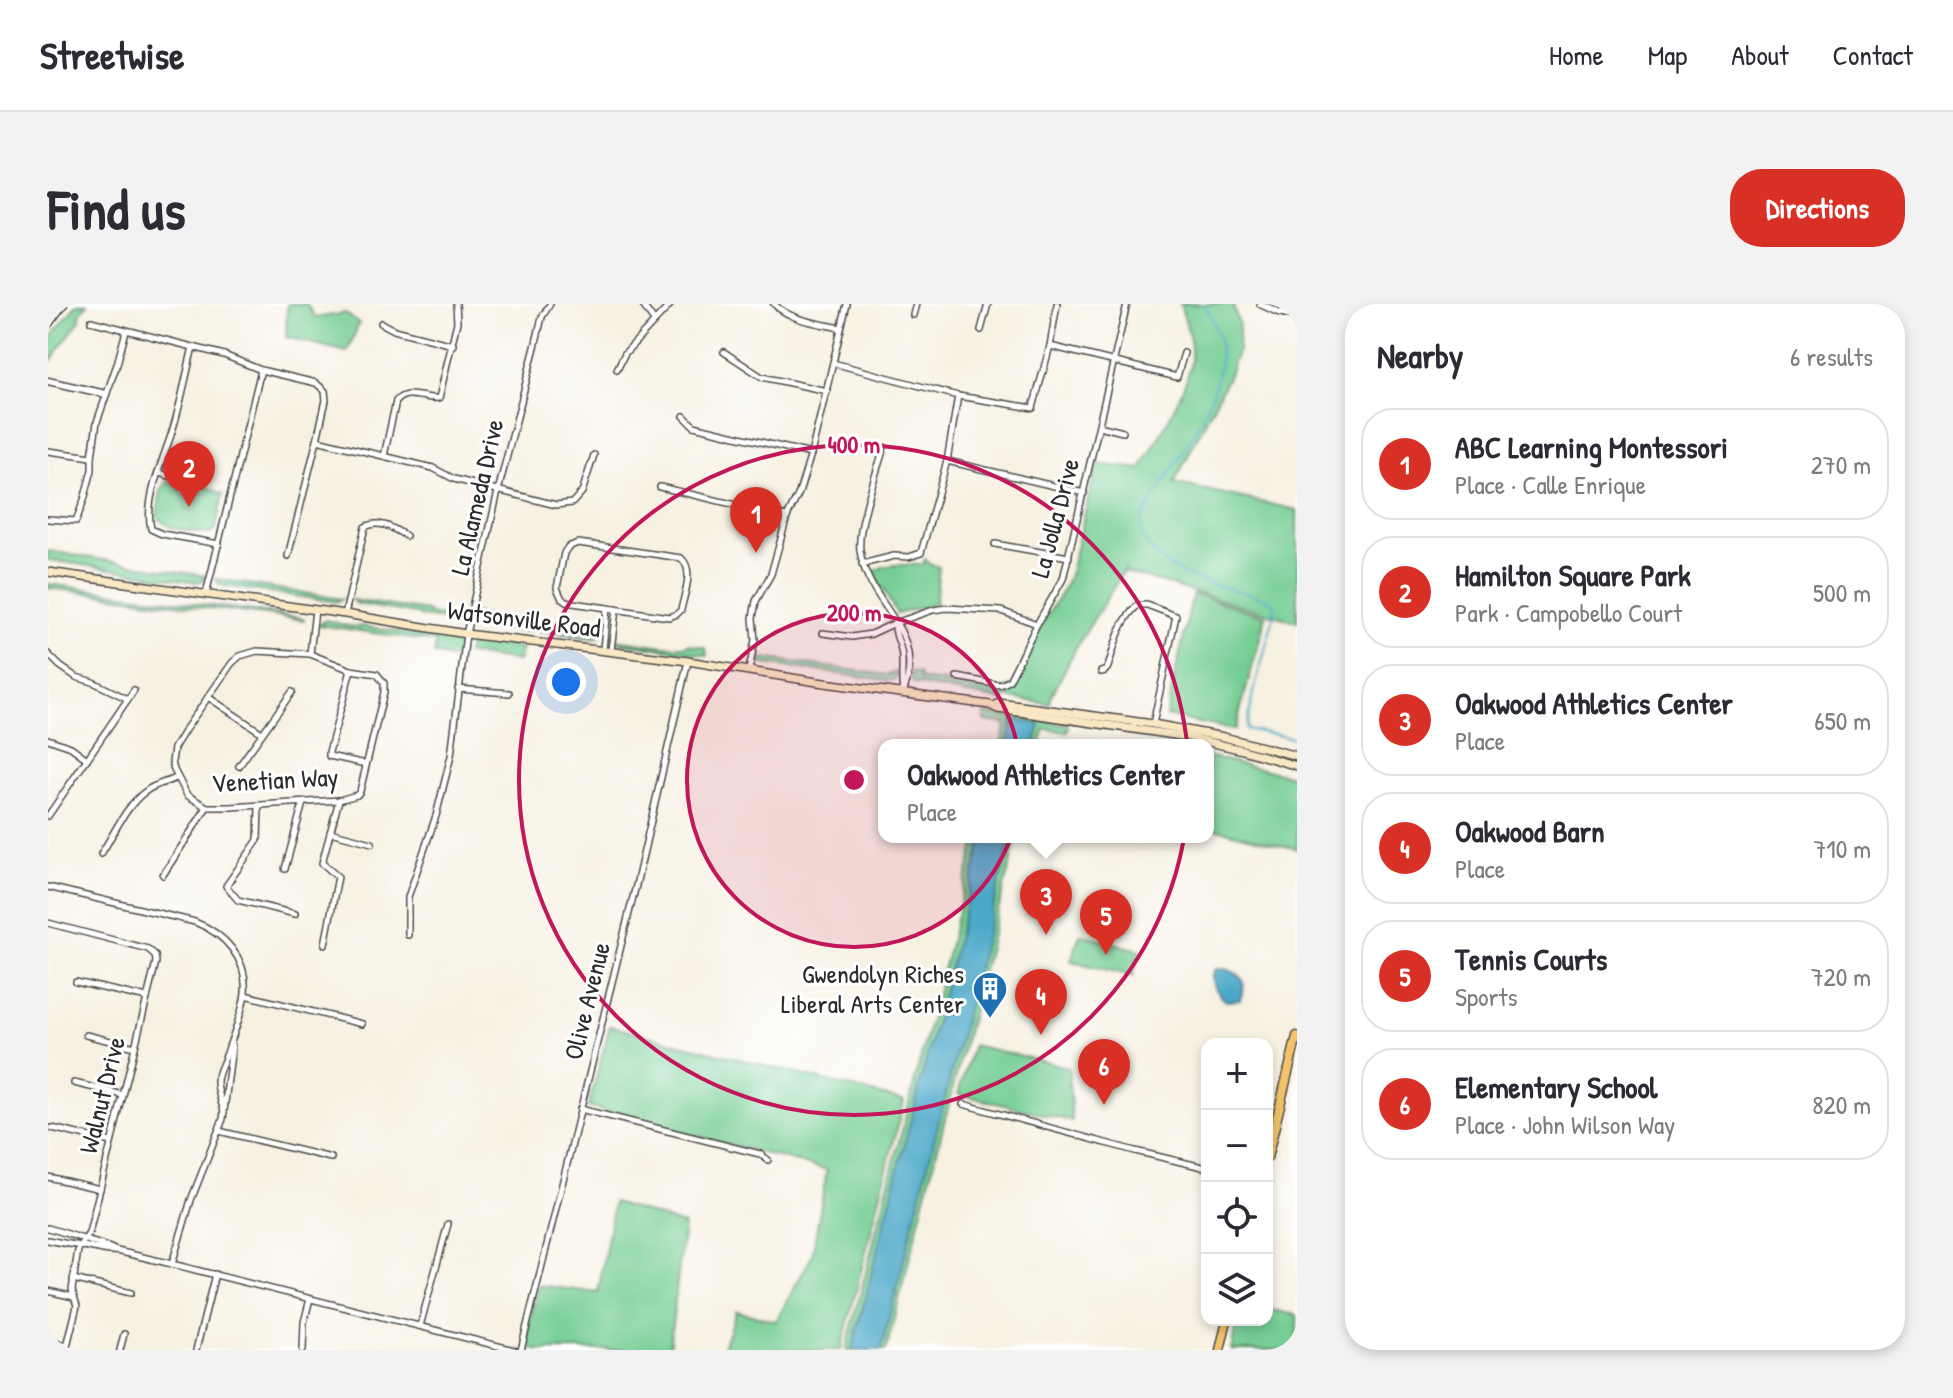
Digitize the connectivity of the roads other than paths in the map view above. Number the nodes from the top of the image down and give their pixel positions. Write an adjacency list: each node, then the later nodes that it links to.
1 (64, 304): 20 (street)
2 (456, 304): 24 (street)
3 (550, 304): 51 (street, La Alameda Drive)
4 (642, 304): 18 (street)
5 (671, 304): 18 (street)
6 (774, 304): 21 (street)
7 (847, 304): 21 (street)
8 (916, 304): 15 (street)
9 (988, 304): 22 (street)
10 (1057, 304): 25 (street)
11 (1127, 304): 29 (street, La Jolla Drive)
12 (1260, 304): 16 (street)
13 (1290, 304): 14 (street)
14 (1297, 305)
15 (913, 315)
16 (1297, 316)
17 (91, 321): 23 (street)
18 (654, 321): 31 (street)
19 (381, 323): 24 (street)
20 (48, 325)
21 (841, 328): 30 (street)
22 (981, 330)
23 (126, 331): 26 (street); 35 (street)
24 (453, 345): 45 (street)
25 (1050, 346): 29 (street); 36 (street)
26 (193, 347): 32 (street); 48 (street)
27 (724, 352): 34 (street)
28 (1184, 353): 29 (street)
29 (1115, 361): 38 (street, La Jolla Drive)
30 (833, 363): 34 (street); 36 (street)
31 (617, 369)
32 (261, 370): 40 (street); 56 (street)
33 (48, 381): 35 (street)
34 (827, 391): 43 (street)
35 (106, 394): 46 (street)
36 (958, 396): 47 (street)
37 (684, 416): 43 (street)
38 (1099, 426): 39 (street); 52 (street, La Jolla Drive)
39 (1123, 432)
40 (317, 440): 45 (street); 58 (street)
41 (884, 447): 60 (street)
42 (48, 451): 46 (street)
43 (811, 454): 53 (street)
44 (594, 455): 51 (street)
45 (384, 456): 51 (street)
46 (92, 457): 54 (street)
47 (947, 461): 52 (street); 60 (street)
48 (158, 473): 49 (street); 56 (street)
49 (189, 484)
50 (660, 487): 53 (street)
51 (498, 491): 70 (street, La Alameda Drive)
52 (1084, 493): 59 (street, La Jolla Drive)
53 (787, 517): 76 (street)
54 (48, 519)
55 (406, 536): 66 (street)
56 (219, 544): 62 (street)
57 (995, 544): 59 (street)
58 (288, 556)
59 (1069, 557): 68 (street, La Jolla Drive)
60 (862, 564): 67 (street)
61 (48, 572): 62 (main road, Watsonville Road)
62 (206, 594): 65 (main road, Watsonville Road)
63 (607, 608): 64 (street); 64 (street); 71 (street)
64 (616, 609): 71 (street)
65 (315, 610): 66 (main road, Watsonville Road); 73 (street)
66 (345, 614): 70 (main road, Watsonville Road)
67 (895, 623): 68 (street); 69 (street); 83 (street)
68 (1037, 624): 78 (street, La Jolla Drive)
69 (823, 633)
70 (466, 634): 71 (main road, Watsonville Road); 79 (street, La Alameda Drive)
71 (607, 650): 74 (main road, Watsonville Road)
72 (48, 654): 85 (street)
73 (310, 654): 75 (street, Venetian Way); 84 (street, Venetian Way)
74 (688, 661): 76 (main road, Watsonville Road); 124 (street, Olive Avenue)
75 (351, 670): 94 (street, Venetian Way); 94 (street)
76 (749, 670): 83 (main road, Watsonville Road)
77 (1101, 672): 87 (street)
78 (957, 677)
79 (458, 689): 82 (street); 111 (street, La Alameda Drive)
80 (134, 690): 85 (street)
81 (292, 692): 88 (street)
82 (509, 693)
83 (903, 693): 86 (main road, Watsonville Road)
84 (208, 697): 88 (street); 97 (street, Venetian Way)
85 (128, 699): 93 (street)
86 (1040, 712): 87 (main road, Watsonville Road); 90 (main road, Watsonville Road)
87 (1153, 724): 92 (main road, Watsonville Road)
88 (262, 733): 95 (street)
89 (48, 739): 93 (street)
90 (1196, 739)
91 (1214, 743): 96 (main road, Watsonville Road)
92 (1297, 756)
93 (87, 759): 102 (street)
94 (366, 764): 98 (street, Venetian Way)
95 (239, 766)
96 (1297, 766)
97 (177, 778): 101 (street, Venetian Way); 105 (street)
98 (339, 800): 99 (street, Venetian Way); 103 (street)
99 (303, 803): 100 (street, Venetian Way); 106 (street)
100 (259, 806): 101 (street, Venetian Way); 109 (street)
101 (207, 807): 107 (street)
102 (48, 816)
103 (330, 832): 104 (street); 112 (street)
104 (372, 843)
105 (101, 854)
106 (285, 869)
107 (163, 875)
108 (49, 890): 114 (street)
109 (295, 914)
110 (48, 923): 115 (street, Walnut Drive)
111 (408, 935)
112 (325, 944)
113 (76, 982): 115 (street)
114 (245, 995): 116 (street); 117 (street)
115 (147, 998): 120 (street, Walnut Drive)
116 (362, 1024)
117 (235, 1029): 125 (street); 125 (street)
118 (86, 1035): 120 (street)
119 (1297, 1036): 128 (main road)
120 (135, 1047): 122 (street, Walnut Drive)
121 (74, 1083): 122 (street)
122 (123, 1095): 129 (street, Walnut Drive)
123 (963, 1104): 132 (street)
124 (580, 1109): 131 (street); 157 (street, Olive Avenue)
125 (224, 1112): 127 (street)
126 (52, 1128): 129 (street)
127 (219, 1131): 130 (street); 141 (street)
128 (1273, 1134)
129 (111, 1142): 134 (street, Walnut Drive)
130 (331, 1158)
131 (768, 1160)
132 (1201, 1167)
133 (48, 1177): 134 (street)
134 (100, 1189): 137 (street, Walnut Drive)
135 (448, 1224): 148 (street)
136 (48, 1228): 137 (street)
137 (85, 1239): 139 (street, Walnut Drive); 140 (street)
138 (48, 1240): 139 (street)
139 (80, 1246): 140 (street); 143 (street, Walnut Drive)
140 (117, 1251): 141 (street)
141 (172, 1264): 142 (street)
142 (215, 1274): 147 (street); 154 (street)
143 (73, 1279): 145 (street); 146 (street, Walnut Drive)
144 (48, 1291): 146 (street)
145 (131, 1293)
146 (75, 1297): 152 (street, Walnut Drive)
147 (310, 1299): 148 (street); 155 (street)
148 (420, 1326): 156 (street)
149 (1226, 1326): 158 (main road)
150 (124, 1334): 153 (street)
151 (48, 1341): 152 (street)
152 (67, 1348)
153 (120, 1350)
154 (196, 1350)
155 (303, 1350)
156 (514, 1350)
157 (521, 1350)
158 (1220, 1350)

